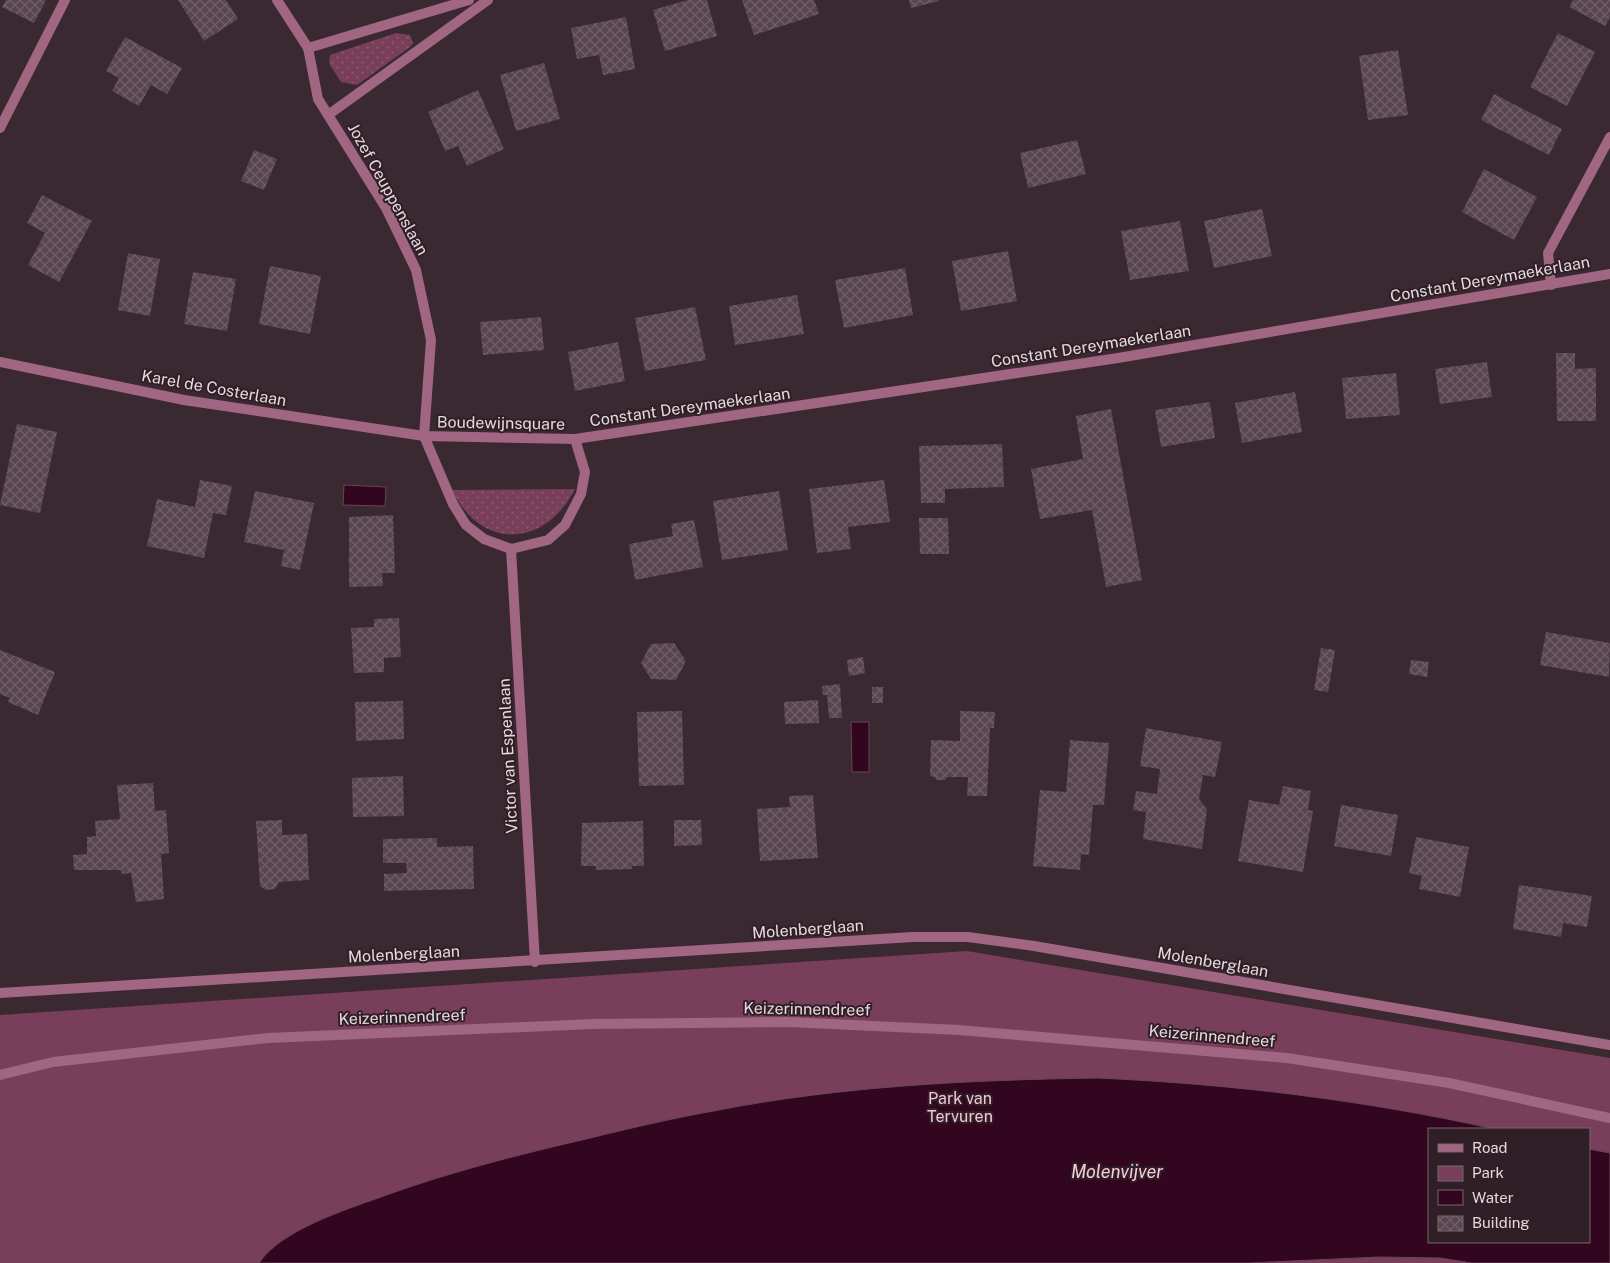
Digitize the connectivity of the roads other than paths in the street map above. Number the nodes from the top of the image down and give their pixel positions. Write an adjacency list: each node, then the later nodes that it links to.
1 (65, 0): 7 (street)
2 (277, 0): 5 (street, Jozef Ceuppenslaan)
3 (469, 0): 5 (street)
4 (488, 0): 6 (street)
5 (308, 48): 6 (street, Jozef Ceuppenslaan)
6 (328, 115): 12 (street, Jozef Ceuppenslaan)
7 (0, 128)
8 (1610, 137): 10 (street)
9 (1610, 274): 10 (street, Constant Dereymaekerlaan)
10 (1550, 285): 13 (street, Constant Dereymaekerlaan)
11 (0, 362): 12 (street, Karel de Costerlaan)
12 (424, 436): 13 (street, Boudewijnsquare); 14 (street, Boudewijnsquare)
13 (575, 439): 14 (street, Boudewijnsquare)
14 (511, 549): 15 (street, Victor van Espenlaan)
15 (535, 962): 16 (street, Molenberglaan); 17 (street, Molenberglaan)
16 (0, 993)
17 (1610, 1045)
18 (0, 1074): 19 (street, Keizerinnendreef)
19 (1610, 1118)

